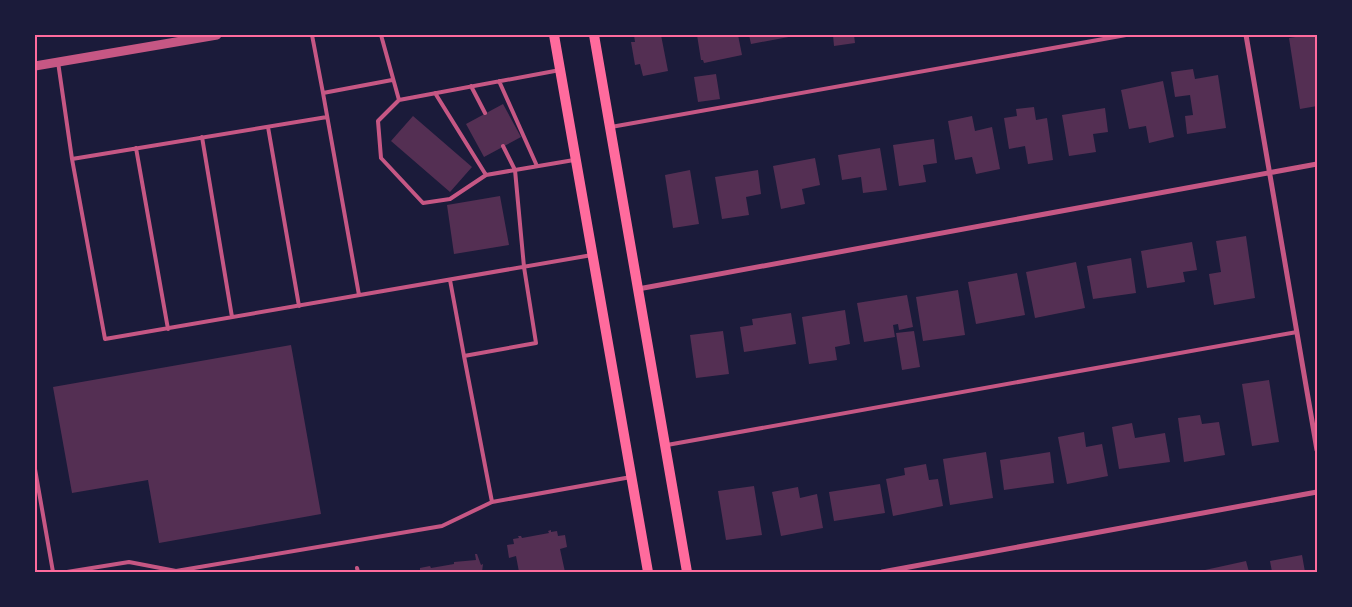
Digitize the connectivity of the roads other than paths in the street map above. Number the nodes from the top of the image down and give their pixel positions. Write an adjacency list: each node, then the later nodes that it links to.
1 (217, 35): 8 (street)
2 (312, 35): 14 (lane)
3 (381, 35): 11 (lane)
4 (554, 35): 10 (main road)
5 (594, 35): 20 (main road)
6 (1126, 35): 20 (lane)
7 (1246, 35): 29 (street)
8 (58, 62): 9 (street); 24 (lane)
9 (35, 66)
10 (560, 70): 12 (lane); 25 (main road)
11 (392, 80): 14 (lane); 16 (lane)
12 (499, 81): 13 (lane); 27 (lane)
13 (471, 86): 15 (lane); 17 (lane)
14 (323, 92): 18 (lane)
15 (435, 93): 16 (lane); 30 (lane)
16 (399, 100): 30 (lane)
17 (485, 113)
18 (326, 117): 19 (lane); 35 (lane)
19 (268, 127): 21 (lane); 36 (lane)
20 (610, 127): 34 (main road)
21 (202, 138): 23 (lane); 37 (lane)
22 (503, 146): 28 (lane)
23 (136, 148): 24 (lane); 38 (lane)
24 (72, 159): 38 (lane)
25 (576, 159): 27 (lane); 31 (main road)
26 (1317, 164): 29 (street)
27 (537, 166): 28 (lane)
28 (515, 170): 30 (lane); 32 (lane)
29 (1270, 172): 34 (street); 39 (street)
30 (486, 175)
31 (593, 255): 32 (lane); 44 (main road)
32 (524, 267): 33 (lane); 40 (lane)
33 (450, 280): 35 (lane); 40 (lane)
34 (638, 289): 41 (main road)
35 (359, 295): 36 (lane)
36 (299, 306): 37 (lane)
37 (232, 317): 38 (lane)
38 (168, 329)
39 (1298, 332): 41 (lane); 42 (street)
40 (464, 356): 46 (lane)
41 (665, 445): 50 (main road)
42 (1317, 450)
43 (35, 469): 47 (lane)
44 (630, 477): 46 (lane); 49 (main road)
45 (1317, 492): 51 (street)
46 (492, 502): 48 (lane)
47 (53, 572)
48 (67, 572)
49 (648, 572)
50 (687, 572)
51 (882, 572)

